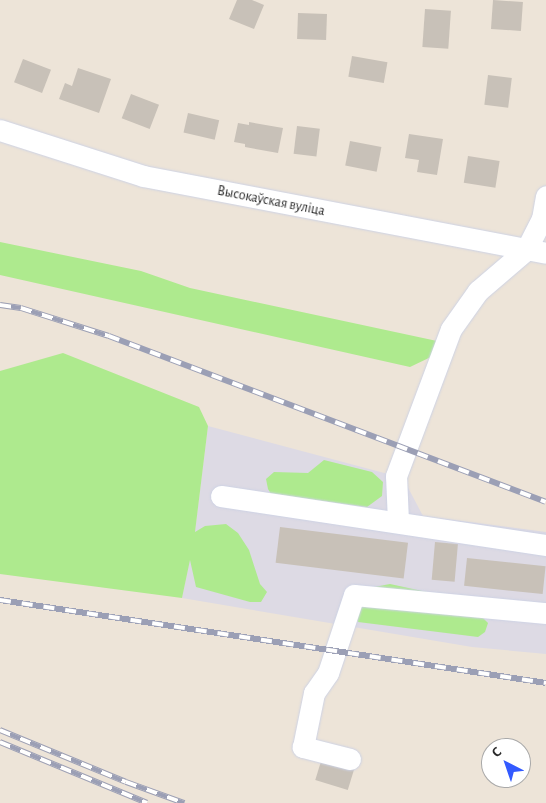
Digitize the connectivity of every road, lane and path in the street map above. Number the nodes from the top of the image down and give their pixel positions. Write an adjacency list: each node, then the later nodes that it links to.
1 (0, 130): 3 (street, Высокаўская вуліца)
2 (546, 196): 3 (street)
3 (536, 252): 5 (street)
4 (221, 496): 5 (street)
5 (398, 521): 6 (street)
6 (546, 545)
7 (546, 613): 8 (street)
8 (350, 759)

